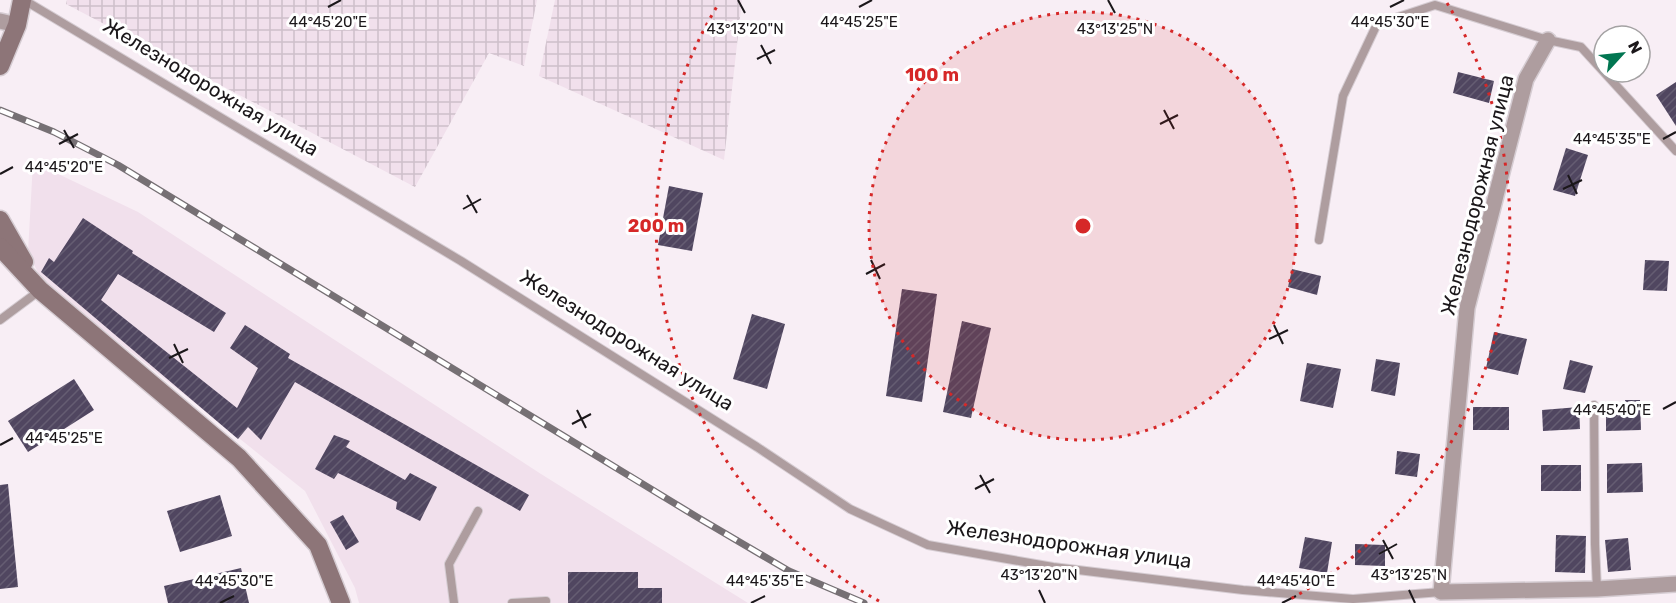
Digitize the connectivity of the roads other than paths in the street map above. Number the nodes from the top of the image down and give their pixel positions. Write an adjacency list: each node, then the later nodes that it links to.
1 (23, 0): 2 (main road); 15 (lane, Железнодорожная улица)
2 (9, 23): 4 (main road)
3 (1548, 40): 5 (lane); 7 (lane); 15 (street, Железнодорожная улица)
4 (0, 66)
5 (1676, 151)
6 (0, 220): 9 (main road)
7 (1319, 240)
8 (0, 247): 9 (main road)
9 (40, 290): 10 (lane); 17 (main road)
10 (0, 320)
11 (1594, 405): 14 (lane)
12 (478, 511): 18 (lane)
13 (1676, 584): 14 (street)
14 (1597, 589): 15 (street)
15 (1441, 591)
16 (546, 601): 19 (lane)
17 (341, 603)
18 (454, 603)
19 (512, 603)

